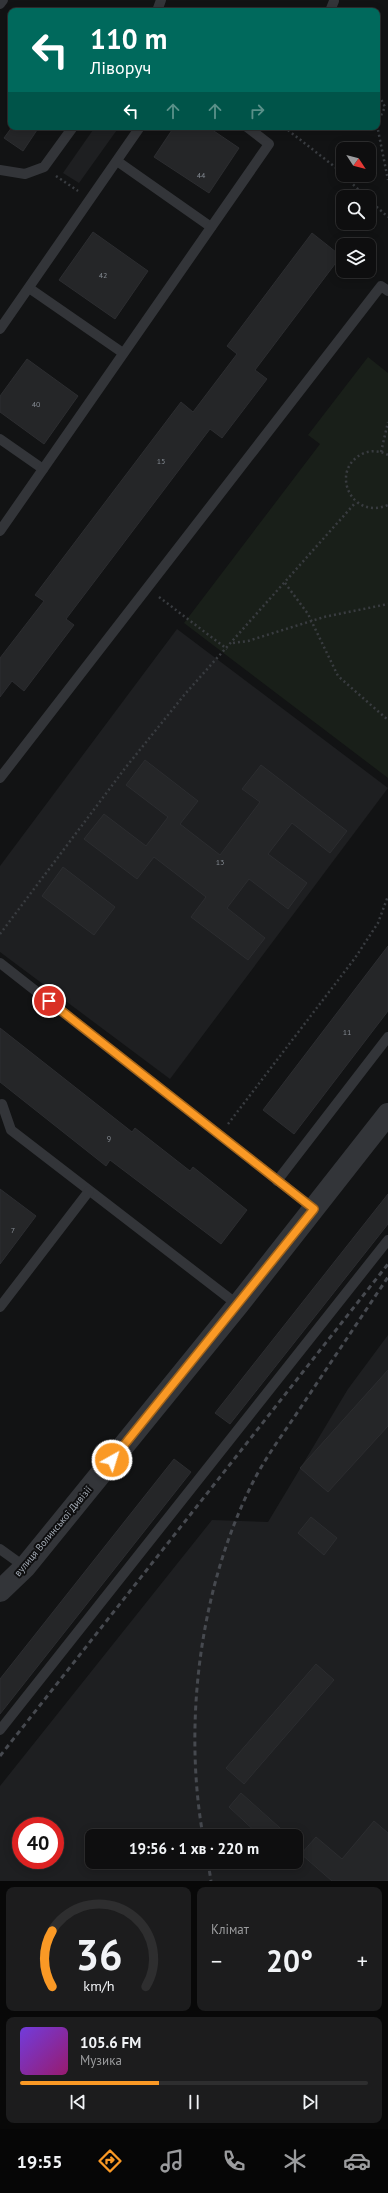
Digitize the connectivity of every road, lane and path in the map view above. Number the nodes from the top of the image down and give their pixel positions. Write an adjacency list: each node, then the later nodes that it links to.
1 (3, 0): 2 (lane)
2 (0, 4)
3 (380, 97): 4 (path)
4 (380, 118)
5 (71, 130): 11 (lane)
6 (138, 130): 10 (lane)
7 (252, 130): 18 (lane)
8 (288, 130): 14 (path)
9 (378, 130): 13 (path)
10 (116, 161): 15 (lane); 18 (lane)
11 (44, 167): 12 (lane); 15 (path)
12 (0, 170)
13 (388, 180)
14 (359, 190)
15 (90, 200): 19 (lane)
16 (376, 207): 17 (path)
17 (388, 218)
18 (211, 227): 22 (lane)
19 (29, 288): 21 (lane); 22 (lane)
20 (388, 291): 32 (lane)
21 (0, 329)
22 (123, 353): 27 (lane)
23 (388, 422): 25 (path)
24 (0, 439): 27 (lane)
25 (381, 452): 26 (path); 28 (path)
26 (388, 455)
27 (43, 469): 30 (lane)
28 (356, 502): 29 (path); 31 (path)
29 (388, 505)
30 (0, 531)
31 (285, 583): 34 (path); 35 (path)
32 (148, 589): 36 (path); 38 (lane)
33 (388, 604): 34 (path)
34 (311, 621): 35 (path); 37 (path)
35 (232, 643): 36 (path)
36 (226, 649): 40 (path)
37 (388, 720)
38 (0, 778)
39 (388, 896): 45 (path)
40 (0, 934)
41 (0, 963): 45 (lane)
42 (388, 1037): 46 (lane)
43 (2, 1104): 47 (lane)
44 (388, 1114): 48 (street, вулиця Волинської Дивізії)
45 (220, 1135): 46 (lane)
46 (277, 1181): 48 (lane)
47 (89, 1191): 50 (lane); 51 (lane)
48 (314, 1209): 50 (street, вулиця Волинської Дивізії)
49 (388, 1240): 55 (lane)
50 (238, 1305): 53 (street, вулиця Волинської Дивізії)
51 (0, 1307)
52 (0, 1548): 53 (lane)
53 (25, 1567): 54 (street, вулиця Волинської Дивізії)
54 (0, 1591)
55 (0, 1730)

